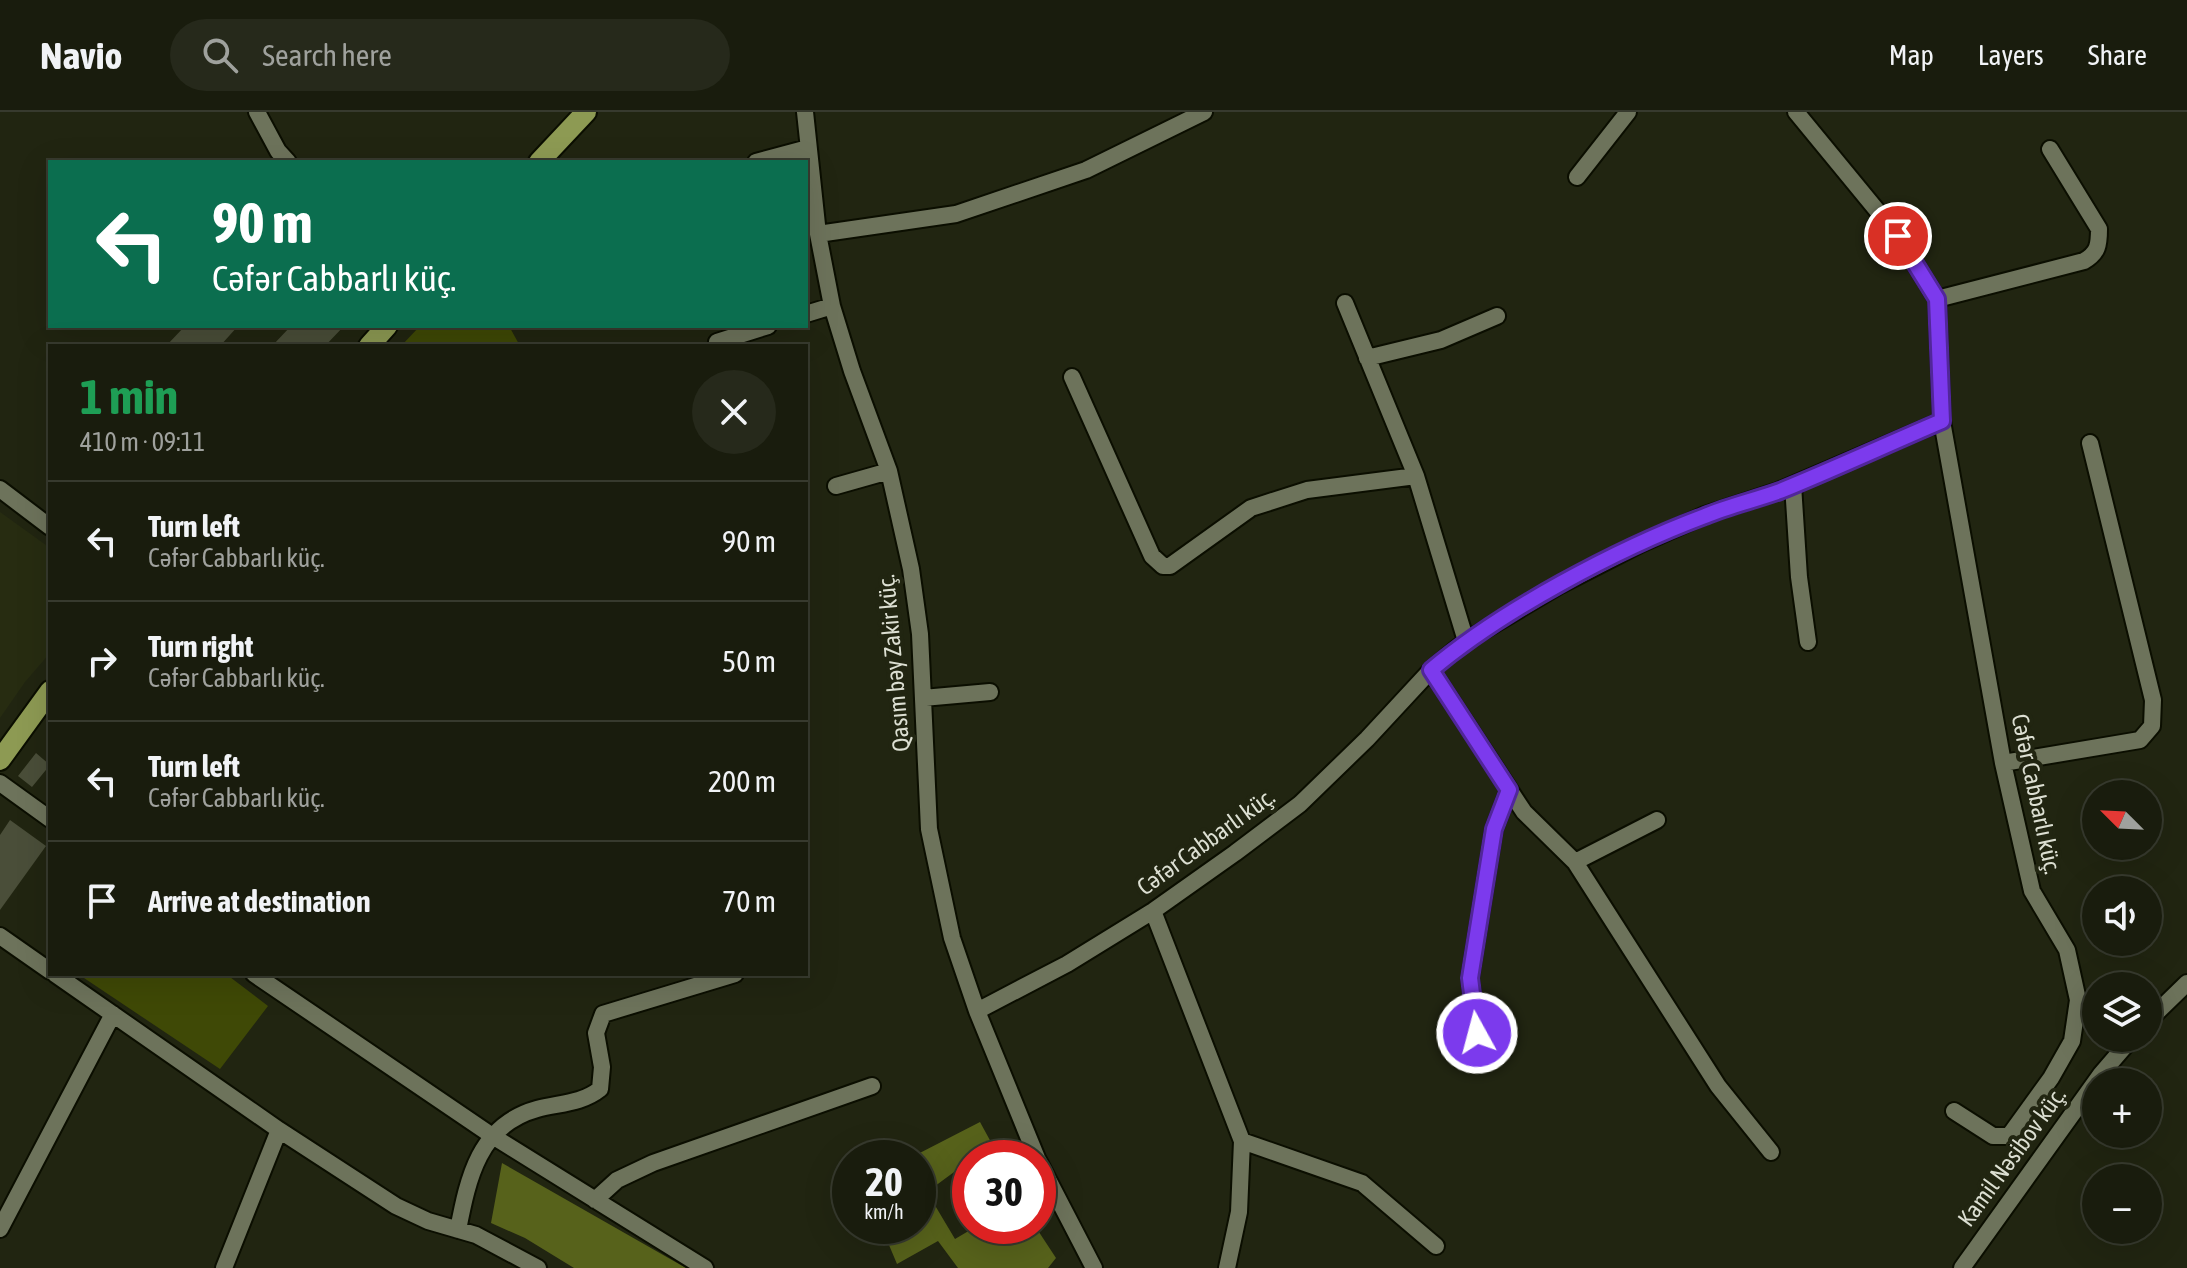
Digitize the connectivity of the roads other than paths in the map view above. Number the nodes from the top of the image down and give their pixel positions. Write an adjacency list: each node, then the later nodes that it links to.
1 (257, 112): 9 (street)
2 (586, 112): 10 (main road)
3 (805, 112): 7 (street, Qasım bəy Zakir küç.)
4 (1204, 112): 13 (street)
5 (1628, 112): 12 (street)
6 (1796, 112): 14 (street, Cəfər Cabbarlı küç.)
7 (808, 148): 11 (street); 13 (street, Qasım bəy Zakir küç.)
8 (2050, 149): 14 (street)
9 (286, 160)
10 (541, 160)
11 (763, 160)
12 (1577, 177)
13 (818, 234): 16 (street, Qasım bəy Zakir küç.)
14 (1937, 299): 25 (street, Cəfər Cabbarlı küç.)
15 (1345, 303): 23 (street)
16 (832, 306): 17 (street); 27 (street, Qasım bəy Zakir küç.)
17 (808, 313)
18 (1497, 316): 23 (street)
19 (385, 328): 22 (main road)
20 (762, 328): 21 (street)
21 (717, 342)
22 (371, 344)
23 (1367, 358): 28 (street)
24 (1072, 377): 28 (street)
25 (1942, 421): 29 (street, Cəfər Cabbarlı küç.); 40 (street, Cəfər Cabbarlı küç.)
26 (2090, 443): 40 (street)
27 (889, 471): 30 (street); 38 (street, Qasım bəy Zakir küç.)
28 (1416, 476): 33 (street)
29 (1793, 485): 33 (street, Cəfər Cabbarlı küç.); 34 (street)
30 (836, 486)
31 (0, 489): 32 (street)
32 (48, 525)
33 (1466, 641): 35 (street, Cəfər Cabbarlı küç.)
34 (1808, 642)
35 (1431, 670): 42 (street); 46 (street, Cəfər Cabbarlı küç.)
36 (990, 692): 38 (street)
37 (48, 694): 39 (main road)
38 (923, 698): 54 (street, Qasım bəy Zakir küç.)
39 (0, 760)
40 (2003, 763): 59 (street, Cəfər Cabbarlı küç.)
41 (0, 783): 43 (street)
42 (1509, 790): 45 (street); 56 (street)
43 (48, 818)
44 (1657, 820): 45 (street)
45 (1575, 862): 64 (street)
46 (1153, 911): 54 (street, Cəfər Cabbarlı küç.); 63 (street)
47 (0, 936): 48 (street)
48 (48, 970)
49 (58, 976): 55 (street)
50 (257, 976): 61 (street)
51 (728, 976): 61 (street)
52 (2187, 983): 53 (street)
53 (2162, 1007)
54 (977, 1011): 62 (street, Qasım bəy Zakir küç.)
55 (113, 1014): 60 (street); 67 (street)
56 (1477, 1033)
57 (2120, 1052): 75 (street, Kamil Nəsibov küç.)
58 (872, 1086): 66 (street)
59 (1954, 1111)
60 (279, 1130): 68 (street); 70 (street)
61 (491, 1135): 66 (street); 68 (street)
62 (1030, 1140)
63 (1242, 1141): 69 (street); 74 (street)
64 (1771, 1152)
65 (1056, 1194): 73 (street, Qasım bəy Zakir küç.)
66 (595, 1200): 72 (street)
67 (0, 1229)
68 (458, 1230): 71 (street)
69 (1436, 1246)
70 (224, 1268)
71 (538, 1268)
72 (705, 1268)
73 (1094, 1268)
74 (1227, 1268)
75 (1962, 1268)

